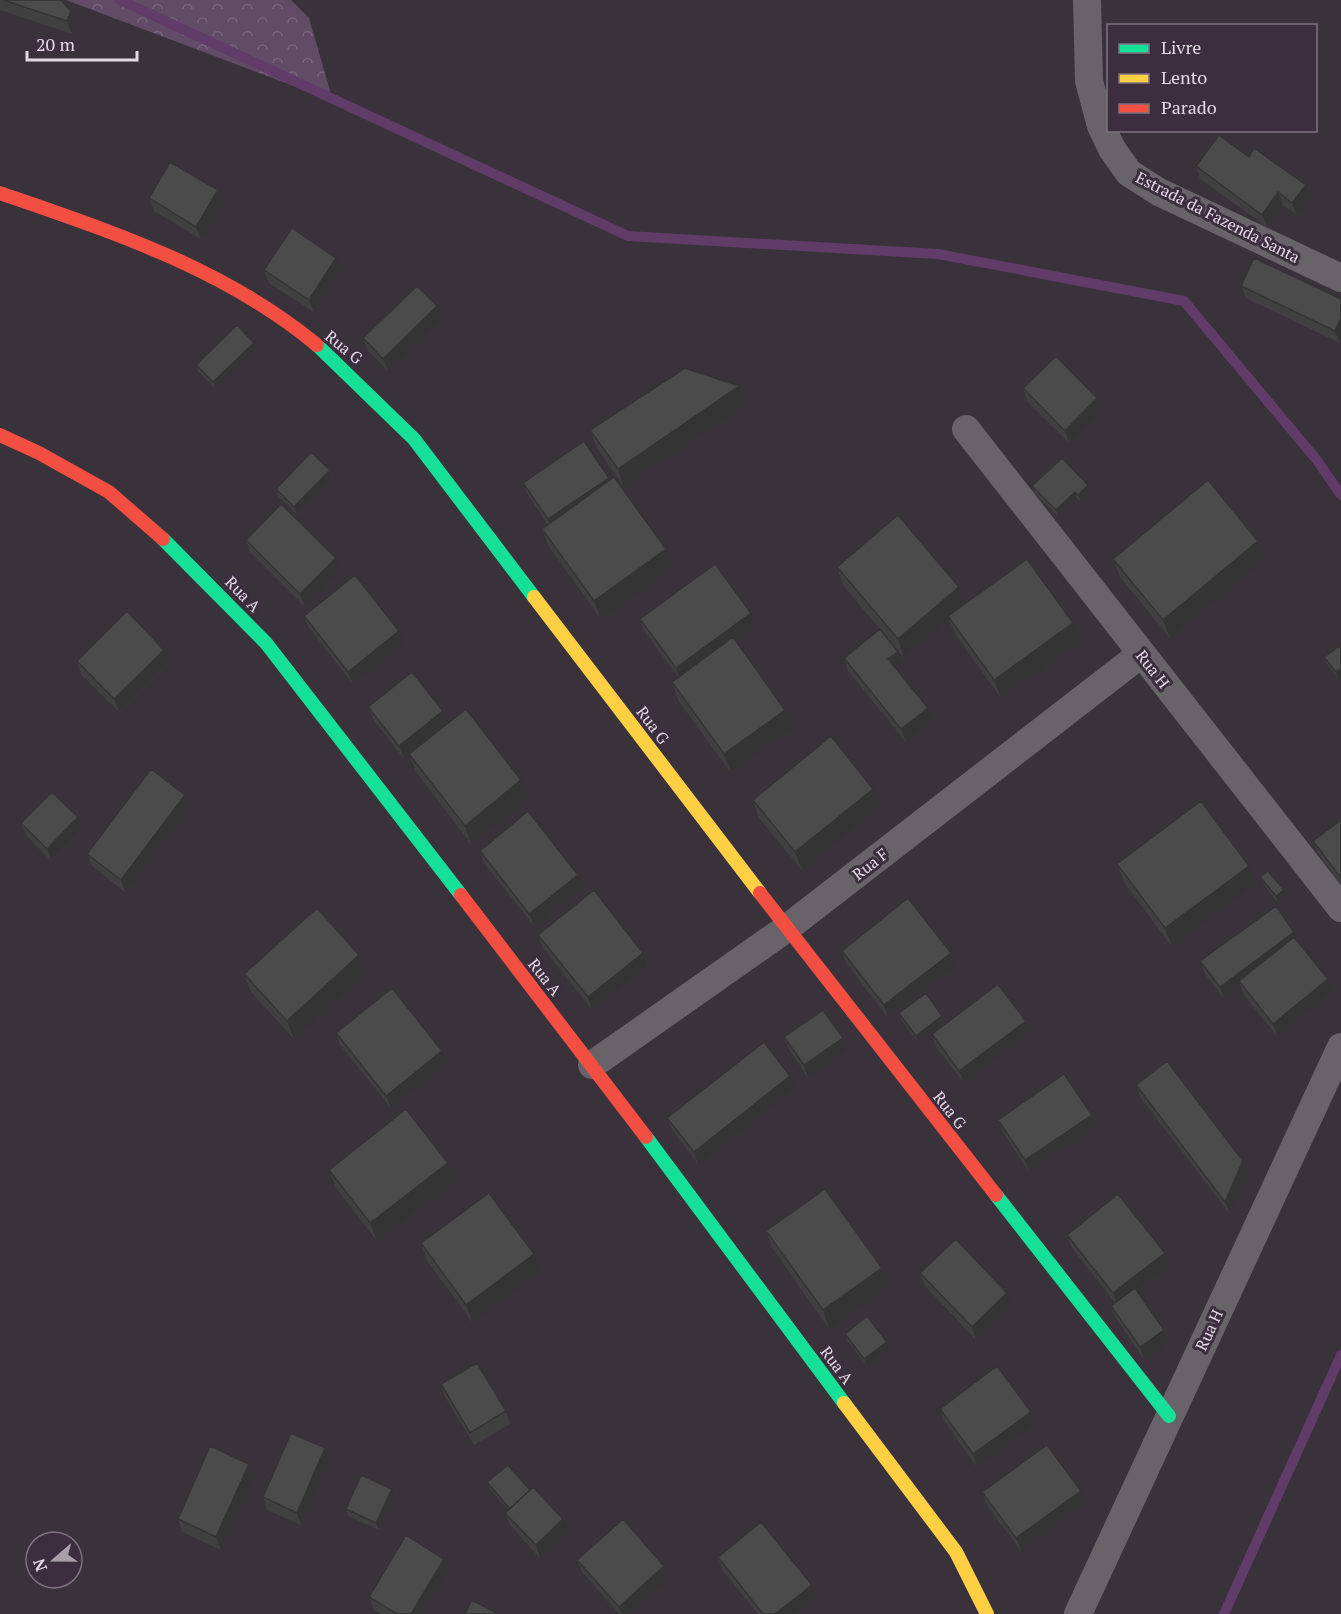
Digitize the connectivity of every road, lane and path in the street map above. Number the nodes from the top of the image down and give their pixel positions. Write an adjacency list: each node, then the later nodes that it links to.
1 (1086, 0): 3 (street, Estrada da Fazenda Santa)
2 (0, 193): 8 (street, Rua G)
3 (1341, 278)
4 (966, 429): 6 (street, Rua H)
5 (0, 435): 10 (street, Rua A)
6 (1142, 654): 7 (street, Rua H); 8 (street, Rua F)
7 (1341, 908)
8 (787, 928): 10 (street, Rua F); 11 (street, Rua G)
9 (1341, 1047): 11 (street, Rua H)
10 (592, 1065): 12 (street, Rua A)
11 (1169, 1416): 13 (street, Rua H)
12 (987, 1614)
13 (1078, 1614)

